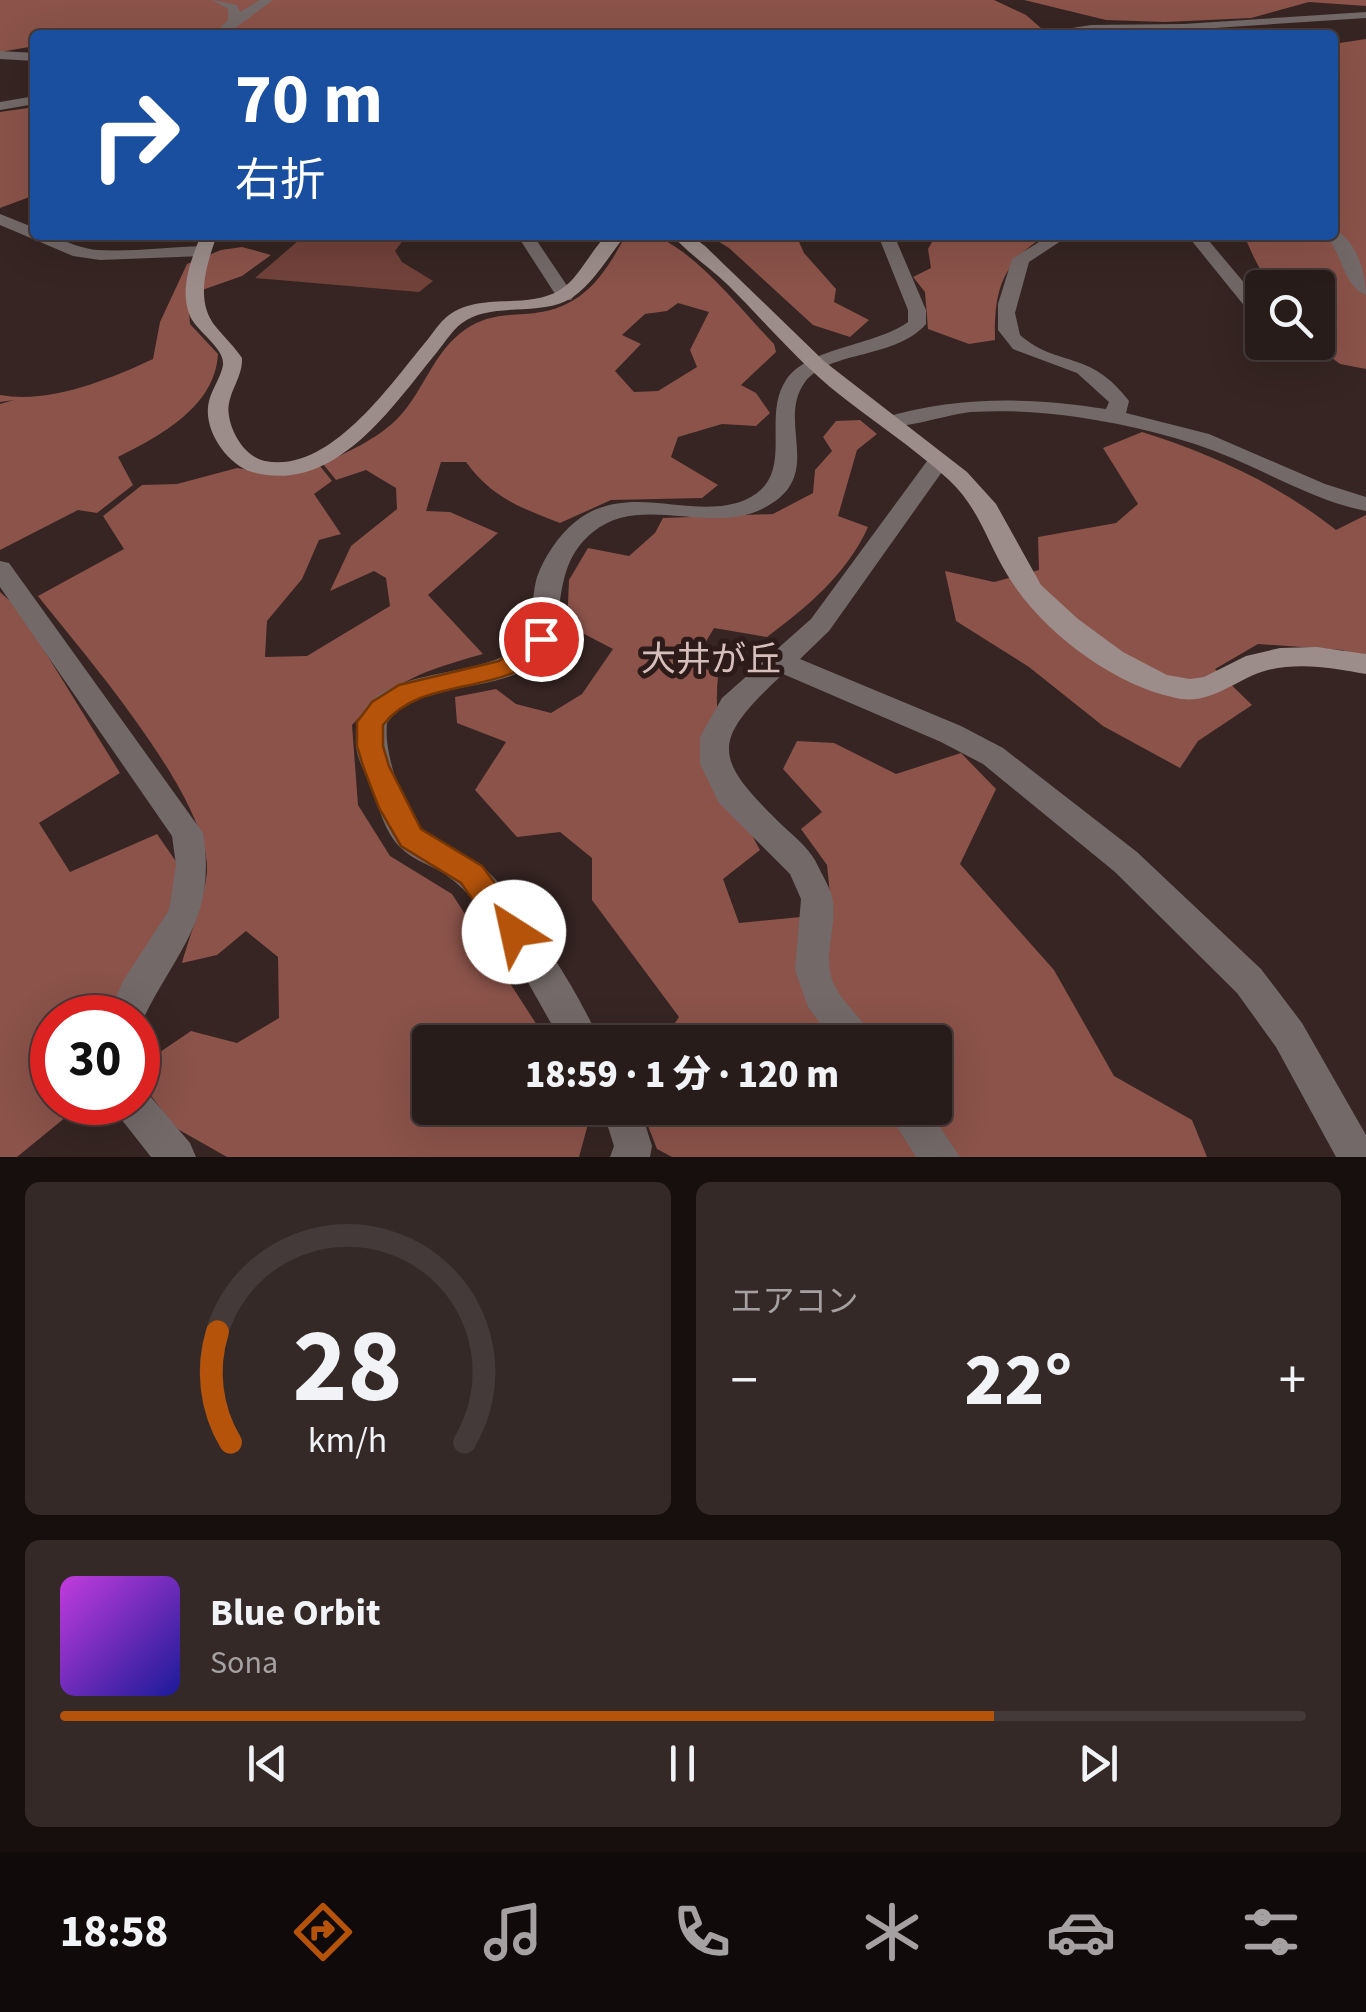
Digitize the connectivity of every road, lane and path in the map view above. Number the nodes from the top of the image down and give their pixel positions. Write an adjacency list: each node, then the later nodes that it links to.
1 (217, 0): 4 (street)
2 (268, 0): 4 (street)
3 (1366, 15): 6 (street)
4 (233, 21): 5 (street)
5 (225, 30)
6 (1075, 30)
7 (0, 55): 8 (street)
8 (30, 57)
9 (30, 101): 10 (street)
10 (0, 106)
11 (0, 219): 12 (street)
12 (30, 232)
13 (47, 240): 21 (street)
14 (528, 240): 24 (street)
15 (610, 240): 24 (street)
16 (686, 240): 25 (street)
17 (888, 240): 25 (street)
18 (1054, 240): 26 (street)
19 (1199, 240): 23 (street)
20 (1338, 240): 22 (street)
21 (206, 243): 24 (street)
22 (1366, 290)
23 (1245, 295)
24 (565, 296)
25 (818, 365): 27 (street); 34 (street)
26 (1114, 416): 27 (street); 29 (street)
27 (889, 422): 28 (street)
28 (938, 462): 31 (street); 32 (street)
29 (1366, 504)
30 (0, 568): 33 (street)
31 (778, 661): 35 (street); 42 (street)
32 (1366, 664)
33 (135, 995)
34 (572, 1025)
35 (843, 1025)
36 (149, 1125): 39 (street)
37 (626, 1125): 40 (street)
38 (916, 1125): 41 (street)
39 (176, 1157)
40 (630, 1157)
41 (940, 1157)
42 (1358, 1157)

